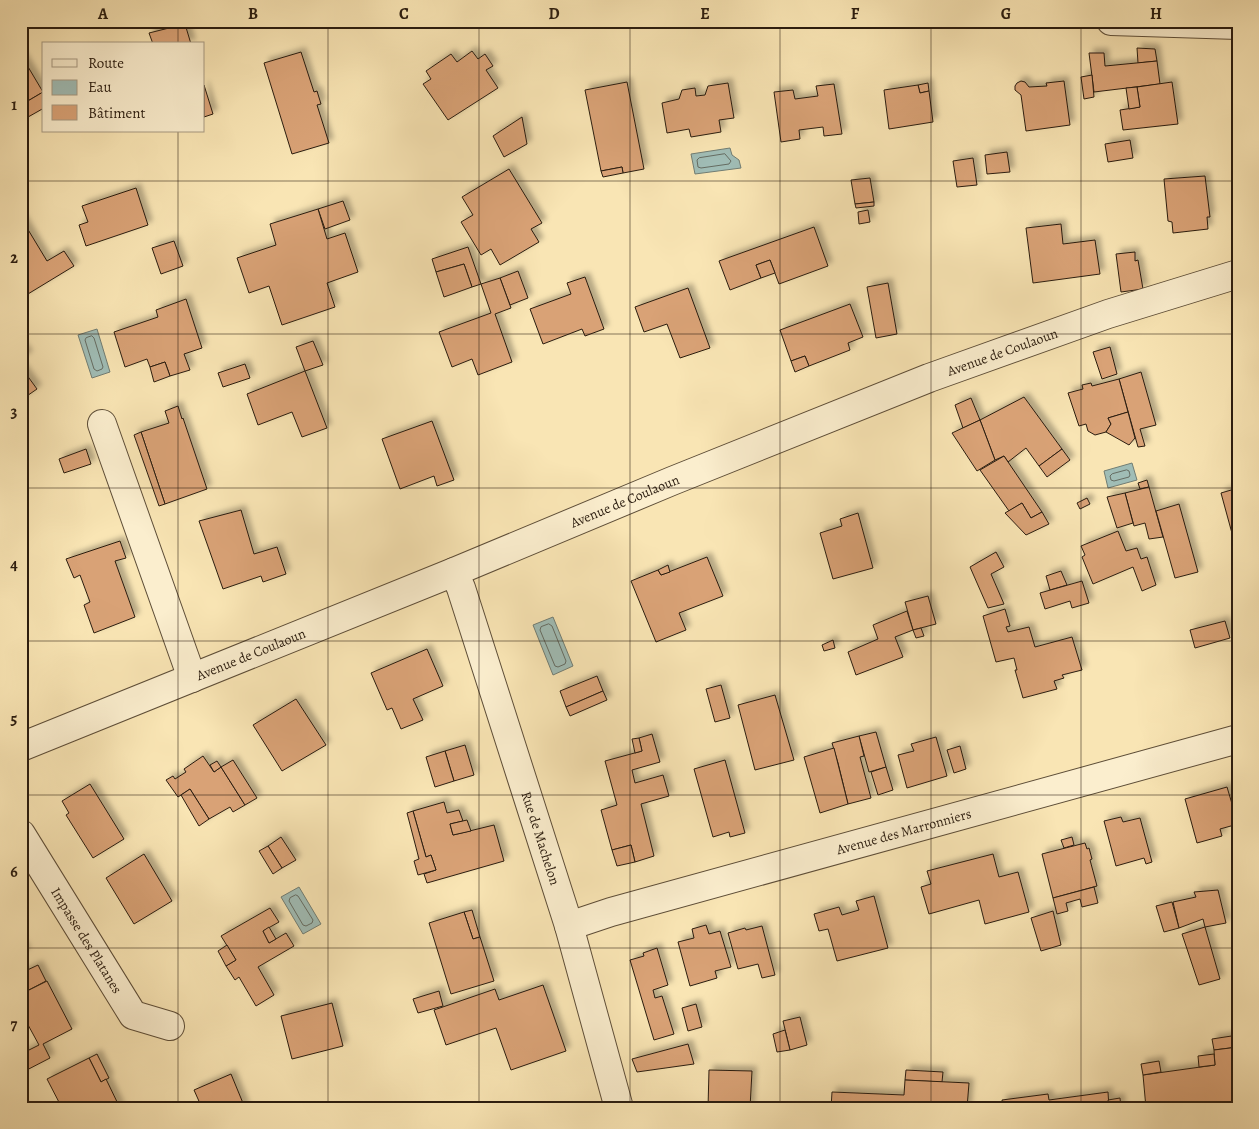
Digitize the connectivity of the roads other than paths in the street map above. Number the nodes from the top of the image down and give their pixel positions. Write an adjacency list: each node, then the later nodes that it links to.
1 (1111, 21): 2 (street)
2 (1238, 25)
3 (1238, 274): 5 (street, Avenue de Coulaoun)
4 (102, 424): 6 (street)
5 (454, 572): 6 (street, Avenue de Coulaoun); 10 (street, Rue de Machelon)
6 (192, 678): 8 (street, Avenue de Coulaoun)
7 (1238, 739): 10 (street, Avenue des Marronniers)
8 (21, 747)
9 (21, 834): 11 (street, Impasse des Platanes)
10 (569, 926): 12 (street, Rue de Machelon)
11 (170, 1026)
12 (619, 1108)

